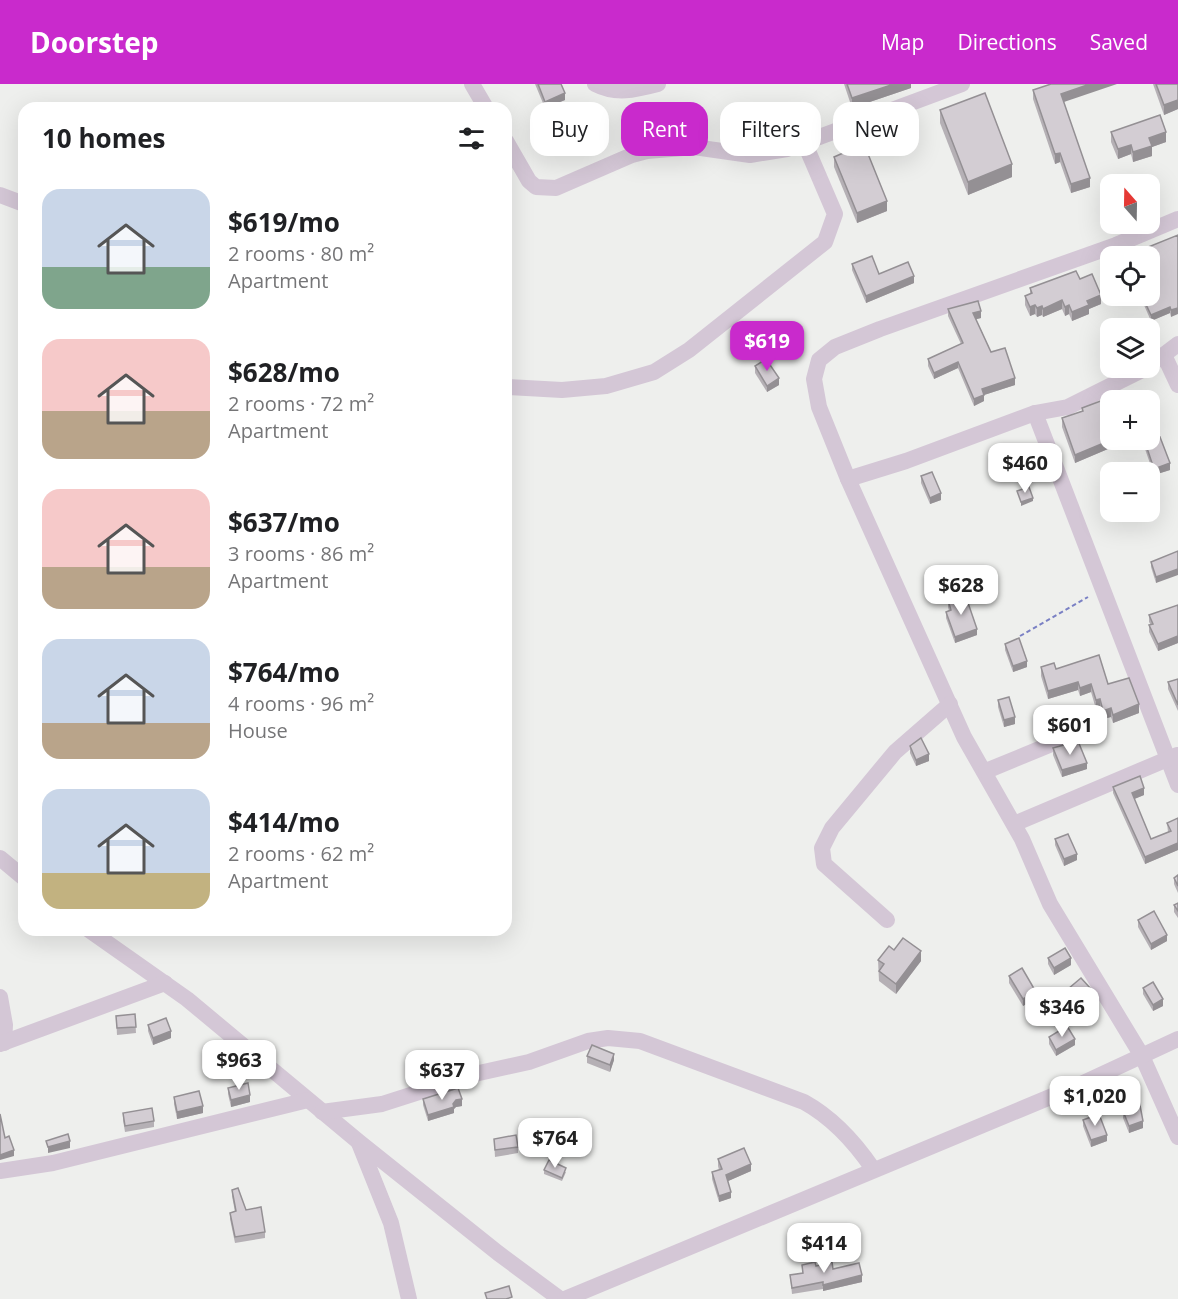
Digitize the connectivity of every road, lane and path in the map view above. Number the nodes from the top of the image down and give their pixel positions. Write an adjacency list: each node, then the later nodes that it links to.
1 (472, 84): 5 (street)
2 (595, 84): 3 (street)
3 (658, 84)
4 (962, 84): 6 (street)
5 (482, 102)
6 (821, 138)
7 (512, 151): 8 (street)
8 (720, 151)
9 (811, 156): 18 (street)
10 (0, 195): 11 (street)
11 (18, 202)
12 (1178, 219): 20 (street)
13 (1178, 344): 14 (street)
14 (1164, 355): 15 (street); 17 (street)
15 (1160, 358)
16 (1126, 378): 19 (street)
17 (1178, 385)
18 (512, 387)
19 (1035, 413): 20 (street); 21 (street)
20 (848, 478): 23 (street)
21 (1102, 589): 22 (path); 25 (street)
22 (1020, 636)
23 (950, 704): 26 (street); 31 (street)
24 (1088, 729): 26 (street)
25 (1173, 757): 27 (street); 28 (street)
26 (986, 771): 28 (street)
27 (1178, 785)
28 (1014, 824): 37 (street)
29 (0, 858): 30 (street)
30 (18, 873)
31 (887, 920)
32 (98, 936): 33 (street)
33 (165, 983): 36 (street); 38 (street)
34 (0, 997): 36 (street)
35 (1178, 1039): 37 (street)
36 (2, 1043)
37 (1142, 1056): 40 (street); 42 (street)
38 (308, 1100): 39 (street); 43 (street)
39 (322, 1112): 41 (street); 42 (street)
40 (1178, 1137)
41 (359, 1142): 44 (street); 45 (street)
42 (873, 1169): 46 (street)
43 (0, 1171)
44 (409, 1299)
45 (560, 1299)
46 (565, 1299)

